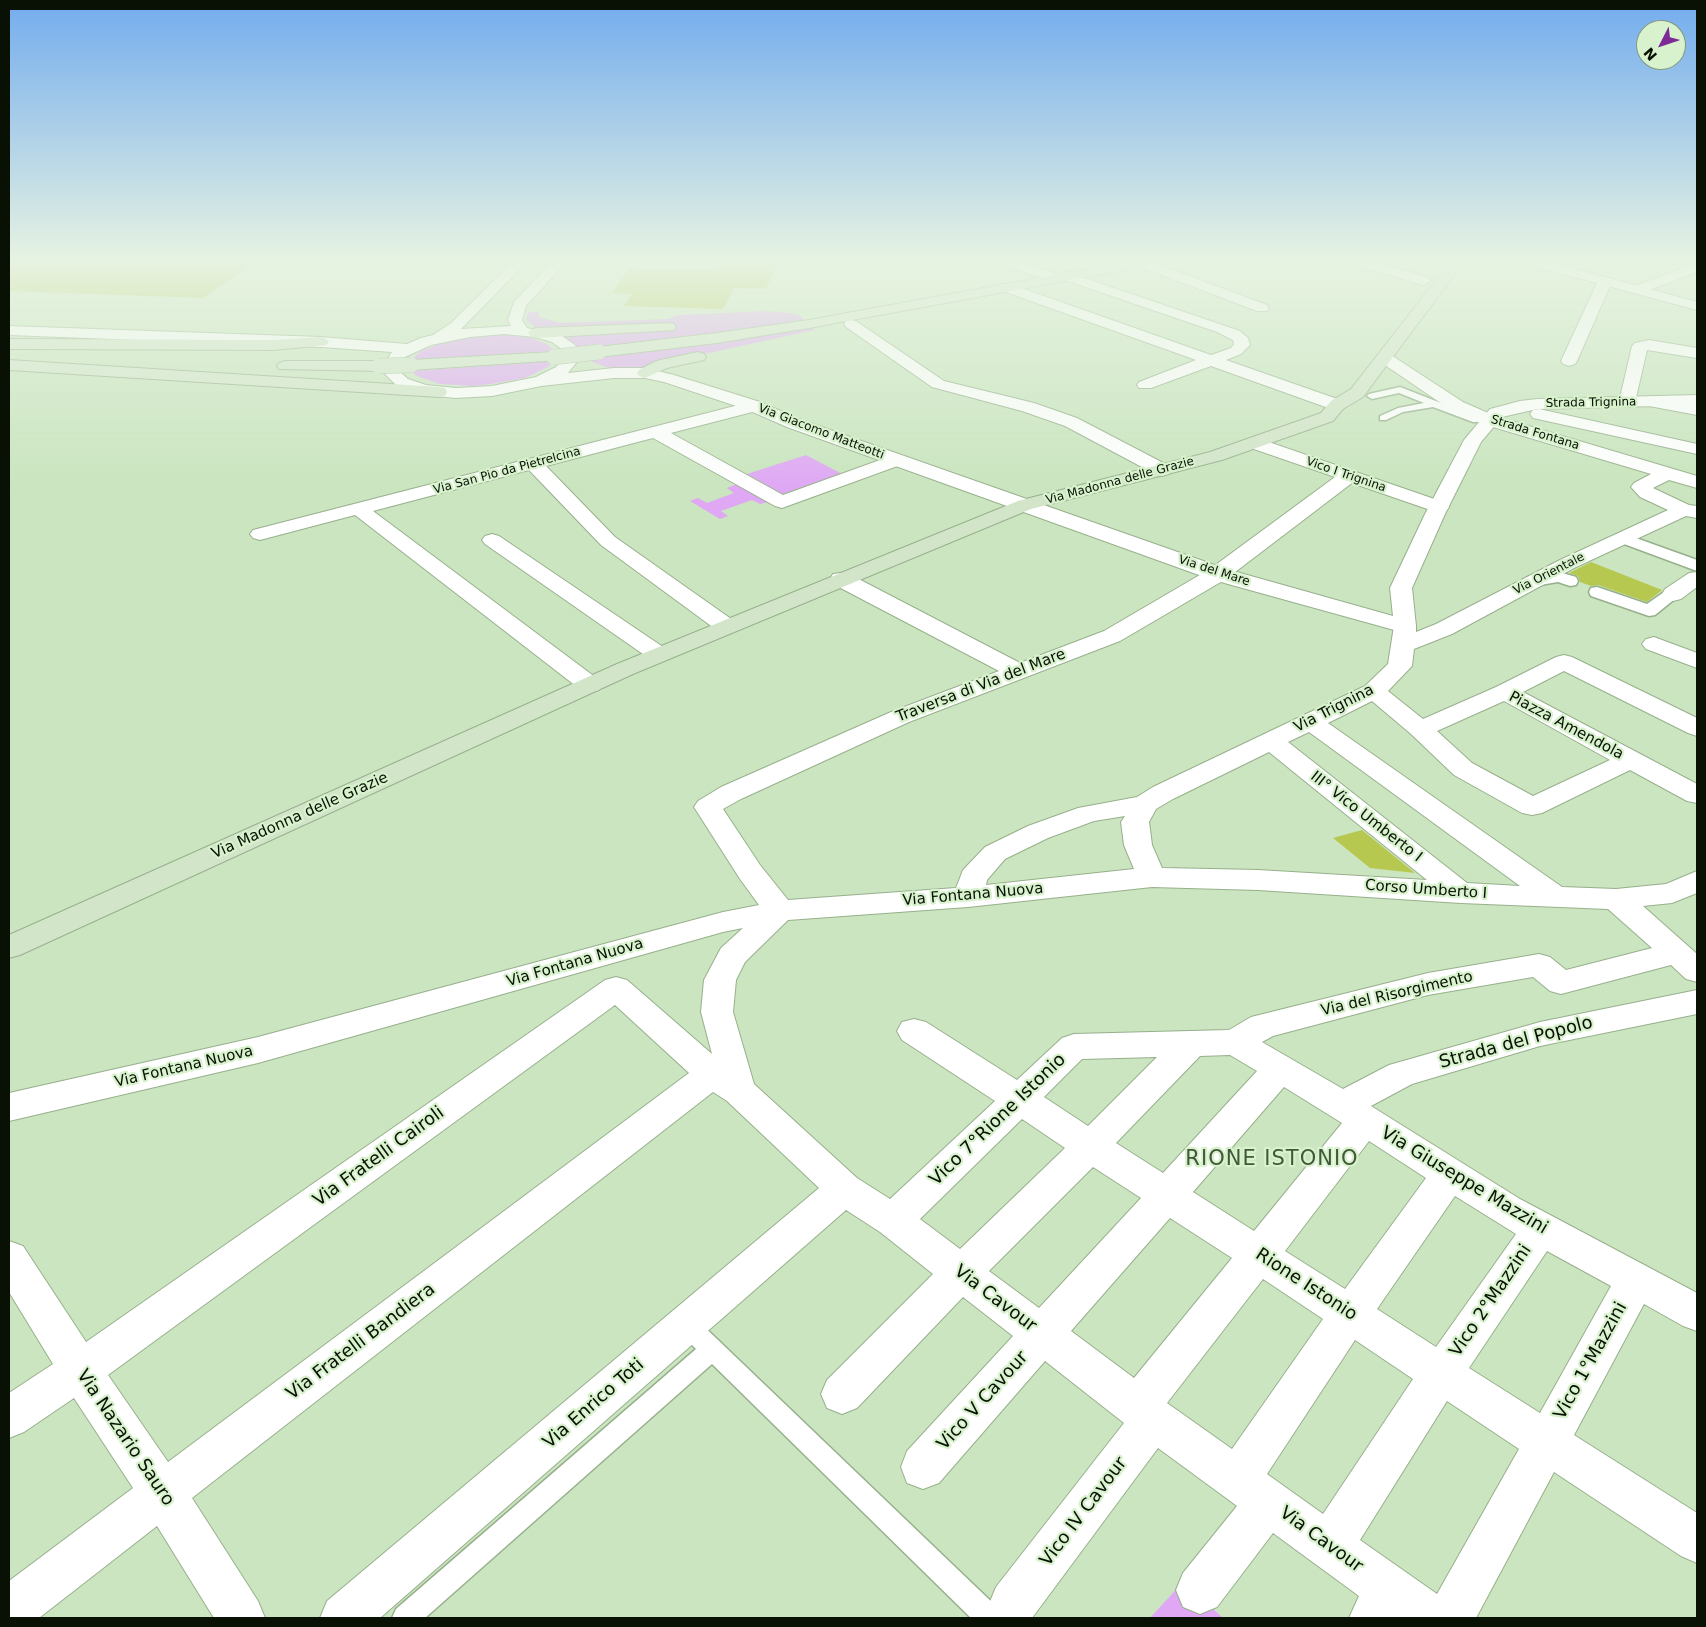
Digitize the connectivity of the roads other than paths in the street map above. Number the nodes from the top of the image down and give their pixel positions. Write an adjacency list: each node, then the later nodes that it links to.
1 (205, 338): 11 (street)
2 (438, 338): 13 (street)
3 (548, 338): 15 (street)
4 (718, 338): 17 (main road, bridge)
5 (774, 338): 22 (main road)
6 (871, 338): 45 (street)
7 (1147, 338): 18 (street)
8 (1240, 338): 18 (street)
9 (1400, 338): 16 (main road, Via Madonna delle Grazie)
10 (1579, 338): 19 (street)
11 (321, 342): 12 (main road); 13 (street)
12 (9, 344)
13 (408, 349): 25 (street)
14 (1697, 352): 28 (street)
15 (572, 358): 21 (street, Via Giacomo Matteotti); 23 (street)
16 (1385, 358): 26 (main road, Via Madonna delle Grazie); 37 (street, Strada Fontana)
17 (9, 359)
18 (1212, 361): 24 (street); 31 (street)
19 (1569, 361)
20 (9, 364): 25 (main road)
21 (614, 373): 22 (street, Via Giacomo Matteotti); 23 (street, Via Giacomo Matteotti)
22 (645, 373): 32 (street, Via Giacomo Matteotti)
23 (541, 381): 25 (street)
24 (1145, 385)
25 (439, 392)
26 (1365, 394): 30 (lane); 31 (main road, Via Madonna delle Grazie); 33 (lane)
27 (1697, 400): 29 (street, Strada Trignina)
28 (1627, 402): 29 (street, Strada Trignina); 37 (street, Strada Trignina)
29 (1655, 402): 34 (street)
30 (1434, 404): 33 (lane); 37 (lane)
31 (1337, 405): 40 (main road, Via Madonna delle Grazie)
32 (754, 406): 39 (street, Via San Pio da Pietrelcina); 43 (street, Via Giacomo Matteotti)
33 (1401, 410): 36 (lane)
34 (1697, 410)
35 (1539, 414): 38 (street)
36 (1383, 418)
37 (1489, 420): 41 (street, Strada Fontana); 50 (street, Via Trignina)
38 (1587, 424): 41 (street); 42 (street)
39 (656, 432): 43 (street); 44 (street, Via San Pio da Pietrelcina)
40 (1254, 443): 45 (main road, Via Madonna delle Grazie); 47 (street, Vico I Trignina)
41 (1575, 446): 46 (street, Strada Fontana)
42 (1697, 449)
43 (898, 460): 49 (street, Via Giacomo Matteotti)
44 (534, 464): 51 (street, Via San Pio da Pietrelcina); 65 (street)
45 (1162, 470): 49 (main road, Via Madonna delle Grazie)
46 (1668, 473): 48 (street, Strada Fontana); 52 (street)
47 (1350, 476): 50 (street, Vico I Trignina); 57 (street, Traversa di Via del Mare)
48 (1697, 482)
49 (1025, 505): 57 (street, Via del Mare); 58 (main road, Via Madonna delle Grazie)
50 (1438, 507): 66 (street, Via Trignina)
51 (359, 509): 53 (street, Via San Pio da Pietrelcina); 71 (street)
52 (1690, 511): 54 (street, Via Orientale)
53 (260, 534)
54 (1622, 538): 56 (street); 60 (street, Via Orientale)
55 (492, 540): 68 (street)
56 (1697, 566)
57 (1218, 574): 66 (street, Via del Mare); 70 (street, Traversa di Via del Mare)
58 (841, 578): 65 (main road, Via Madonna delle Grazie); 70 (street)
59 (1697, 578): 63 (street)
60 (1534, 581): 61 (street); 66 (street, Via Orientale)
61 (1570, 581)
62 (1597, 592): 63 (street)
63 (1673, 594): 64 (street)
64 (1697, 602)
65 (726, 626): 68 (main road, Via Madonna delle Grazie)
66 (1404, 636): 72 (street, Via Trignina)
67 (1654, 644): 69 (street)
68 (658, 654): 71 (main road, Via Madonna delle Grazie)
69 (1697, 662)
70 (1018, 671): 87 (street, Traversa di Via del Mare)
71 (590, 684): 88 (main road, Via Madonna delle Grazie)
72 (1374, 691): 74 (street, Via Trignina); 76 (street, Piazza Amendola)
73 (1505, 692): 75 (street); 76 (street, Piazza Amendola); 78 (street, Piazza Amendola)
74 (1310, 722): 77 (street, Via Trignina); 85 (street)
75 (1697, 728)
76 (1420, 729): 78 (street, Piazza Amendola)
77 (1271, 741): 80 (street, Via Trignina); 83 (street, III° Vico Umberto I)
78 (1630, 760): 79 (street, Piazza Amendola)
79 (1697, 795)
80 (1145, 804): 81 (street); 84 (street, Via Trignina)
81 (1152, 876): 83 (street, Corso Umberto I); 84 (street, Via Fontana Nuova)
82 (1694, 886): 86 (street, Corso Umberto I)
83 (1461, 892): 85 (street, Corso Umberto I)
84 (968, 897): 87 (street, Via Fontana Nuova)
85 (1555, 897): 86 (street, Corso Umberto I)
86 (1616, 899): 89 (street)
87 (780, 911): 95 (street); 97 (street, Via Fontana Nuova)
88 (9, 947)
89 (1687, 958): 92 (street, Via del Risorgimento)
90 (1697, 1002): 98 (street, Strada del Popolo)
91 (914, 1031): 96 (street, Rione Istonio)
92 (1235, 1042): 93 (street, Vico 7°Rione Istonio); 94 (street, Via Giuseppe Mazzini)
93 (1192, 1043): 96 (street, Vico 7°Rione Istonio); 99 (street)
94 (1280, 1069): 98 (street, Via Giuseppe Mazzini); 102 (street, Vico V Cavour)
95 (726, 1083): 101 (street, Via Cavour); 113 (street, Via Fratelli Cairoli); 121 (street, Via Fratelli Bandiera)
96 (1020, 1099): 99 (street, Rione Istonio); 103 (street, Vico 7°Rione Istonio)
97 (9, 1107)
98 (1354, 1113): 100 (street, Via Giuseppe Mazzini); 105 (street, Vico IV Cavour)
99 (1092, 1146): 102 (street, Rione Istonio); 107 (street)
100 (1450, 1174): 104 (street, Via Giuseppe Mazzini); 110 (street)
101 (844, 1189): 103 (street, Via Cavour); 112 (street, Via Enrico Toti)
102 (1169, 1195): 105 (street, Rione Istonio); 111 (street, Vico V Cavour)
103 (892, 1221): 107 (street, Via Cavour)
104 (1541, 1228): 108 (street, Via Giuseppe Mazzini); 114 (street, Vico 2°Mazzini)
105 (1259, 1255): 110 (street, Rione Istonio); 116 (street, Vico IV Cavour)
106 (9, 1258): 113 (street, Via Nazario Sauro)
107 (960, 1273): 111 (street, Via Cavour); 115 (street)
108 (1636, 1280): 109 (street, Via Giuseppe Mazzini); 118 (street, Vico 1°Mazzini)
109 (1697, 1313)
110 (1350, 1314): 114 (street, Rione Istonio); 120 (street)
111 (1042, 1334): 116 (street, Via Cavour); 119 (street, Vico V Cavour)
112 (698, 1337): 127 (lane); 129 (street, Via Enrico Toti); 130 (lane)
113 (80, 1370): 117 (street, Via Fratelli Cairoli); 121 (street, Via Nazario Sauro)
114 (1441, 1374): 118 (street, Rione Istonio); 123 (street, Vico 2°Mazzini)
115 (842, 1394)
116 (1146, 1413): 120 (street, Via Cavour); 127 (street, Vico IV Cavour)
117 (9, 1417)
118 (1546, 1442): 122 (street, Rione Istonio); 132 (street, Vico 1°Mazzini)
119 (924, 1467)
120 (1253, 1491): 123 (street, Via Cavour); 124 (street)
121 (163, 1493): 126 (street, Via Fratelli Bandiera); 128 (street, Via Nazario Sauro)
122 (1697, 1540)
123 (1329, 1546): 125 (street, Via Cavour)
124 (1200, 1590)
125 (1382, 1605): 131 (street, Via Cavour)
126 (9, 1611)
127 (1002, 1614)
128 (241, 1618)
129 (344, 1618)
130 (405, 1618)
131 (1429, 1618)
132 (1450, 1618)

